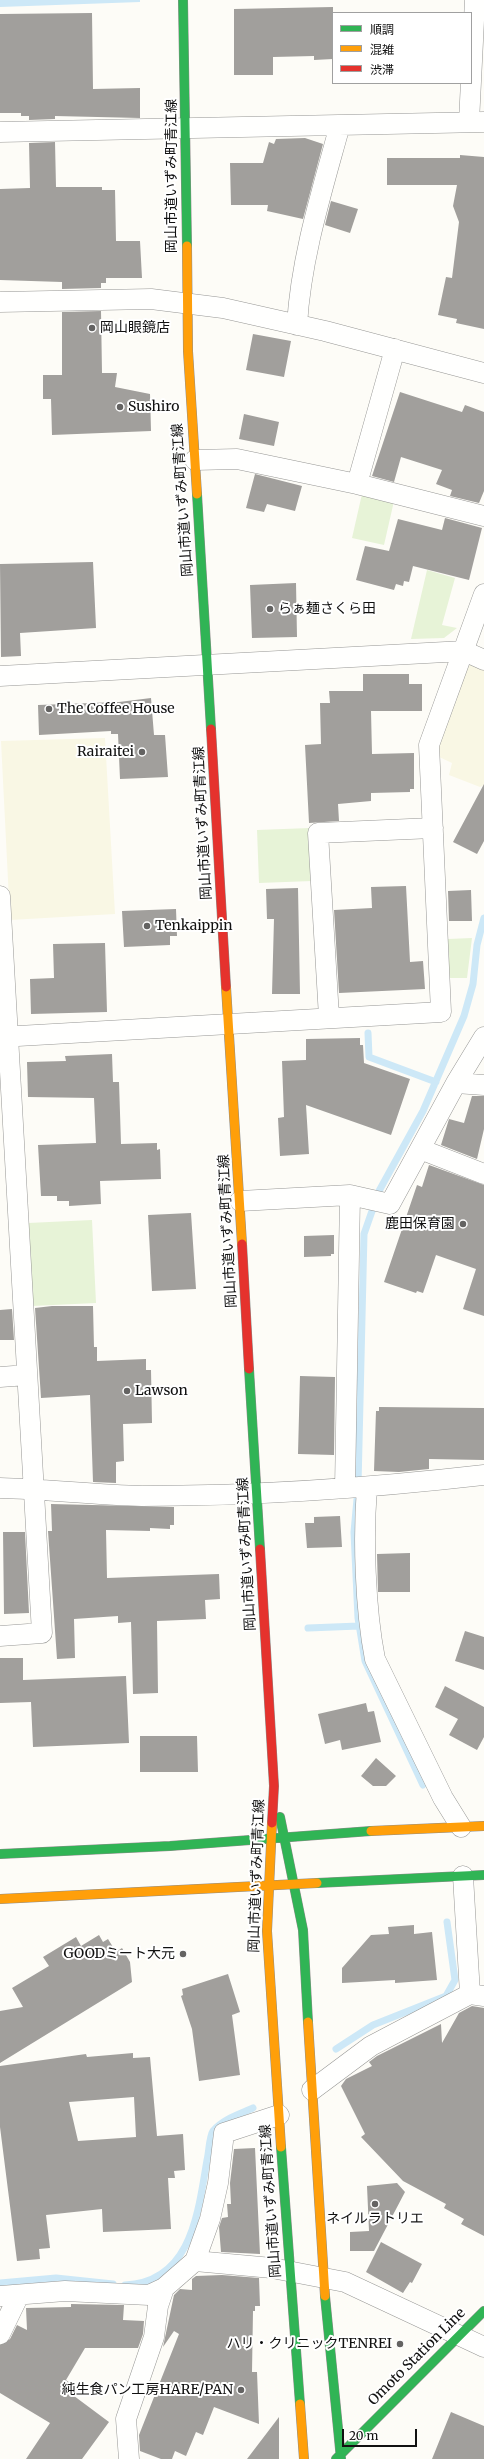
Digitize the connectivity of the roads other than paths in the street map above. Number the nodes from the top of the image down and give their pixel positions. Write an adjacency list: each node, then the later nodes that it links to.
1 (183, 0): 5 (street, 岡山市道いずみ町青江線)
2 (475, 0): 3 (street)
3 (477, 122): 4 (street)
4 (340, 125): 5 (street); 9 (street)
5 (186, 128): 6 (street); 8 (street, 岡山市道いずみ町青江線)
6 (0, 132)
7 (0, 302): 8 (street)
8 (187, 304): 9 (street); 12 (street, 岡山市道いずみ町青江線)
9 (298, 325): 10 (street)
10 (395, 349): 11 (street); 13 (street)
11 (484, 373)
12 (195, 460): 13 (street); 18 (street, 岡山市道いずみ町青江線)
13 (358, 484): 14 (street)
14 (484, 516)
15 (484, 594): 16 (street)
16 (464, 651): 17 (street); 18 (street); 20 (street)
17 (484, 660)
18 (208, 666): 19 (street); 23 (street, 岡山市道いずみ町青江線)
19 (0, 676)
20 (433, 828): 22 (street); 22 (street)
21 (0, 896): 24 (street)
22 (329, 1017): 23 (street)
23 (228, 1024): 24 (street); 31 (street, 岡山市道いずみ町青江線)
24 (4, 1037): 32 (street)
25 (484, 1037): 26 (street)
26 (456, 1083): 27 (street); 28 (street)
27 (484, 1085)
28 (420, 1149): 29 (street); 30 (street)
29 (484, 1174)
30 (367, 1199): 31 (street); 36 (street)
31 (240, 1201): 39 (street, 岡山市道いずみ町青江線)
32 (9, 1206): 33 (street)
33 (27, 1375): 34 (street); 38 (street)
34 (0, 1377)
35 (484, 1475): 36 (street)
36 (357, 1487): 39 (street); 43 (street)
37 (0, 1488): 38 (street)
38 (34, 1490): 39 (street); 40 (street)
39 (257, 1493): 41 (street, 岡山市道いずみ町青江線)
40 (0, 1636)
41 (274, 1786): 44 (street); 45 (street, 岡山市道いずみ町青江線)
42 (484, 1826): 43 (street)
43 (461, 1827): 44 (street)
44 (285, 1837): 45 (street); 49 (street)
45 (271, 1838): 46 (street); 50 (street, 岡山市道いずみ町青江線)
46 (0, 1854)
47 (463, 1876): 48 (street); 49 (street); 52 (street)
48 (484, 1876)
49 (294, 1884): 50 (street); 53 (street)
50 (269, 1886): 51 (street); 54 (street, 岡山市道いずみ町青江線)
51 (0, 1899)
52 (477, 1995): 53 (street)
53 (312, 2090): 57 (street)
54 (279, 2115): 55 (street); 56 (street, 岡山市道いずみ町青江線)
55 (195, 2262): 56 (street); 58 (street)
56 (289, 2270): 57 (street); 66 (street, 岡山市道いずみ町青江線)
57 (323, 2277): 62 (street); 64 (street)
58 (164, 2288): 59 (street); 65 (street)
59 (10, 2295): 61 (street)
60 (484, 2311): 62 (street, Omoto Station Line)
61 (0, 2334)
62 (460, 2334): 63 (street); 64 (street, Omoto Station Line)
63 (484, 2347)
64 (340, 2458)
65 (129, 2459)
66 (304, 2459)

